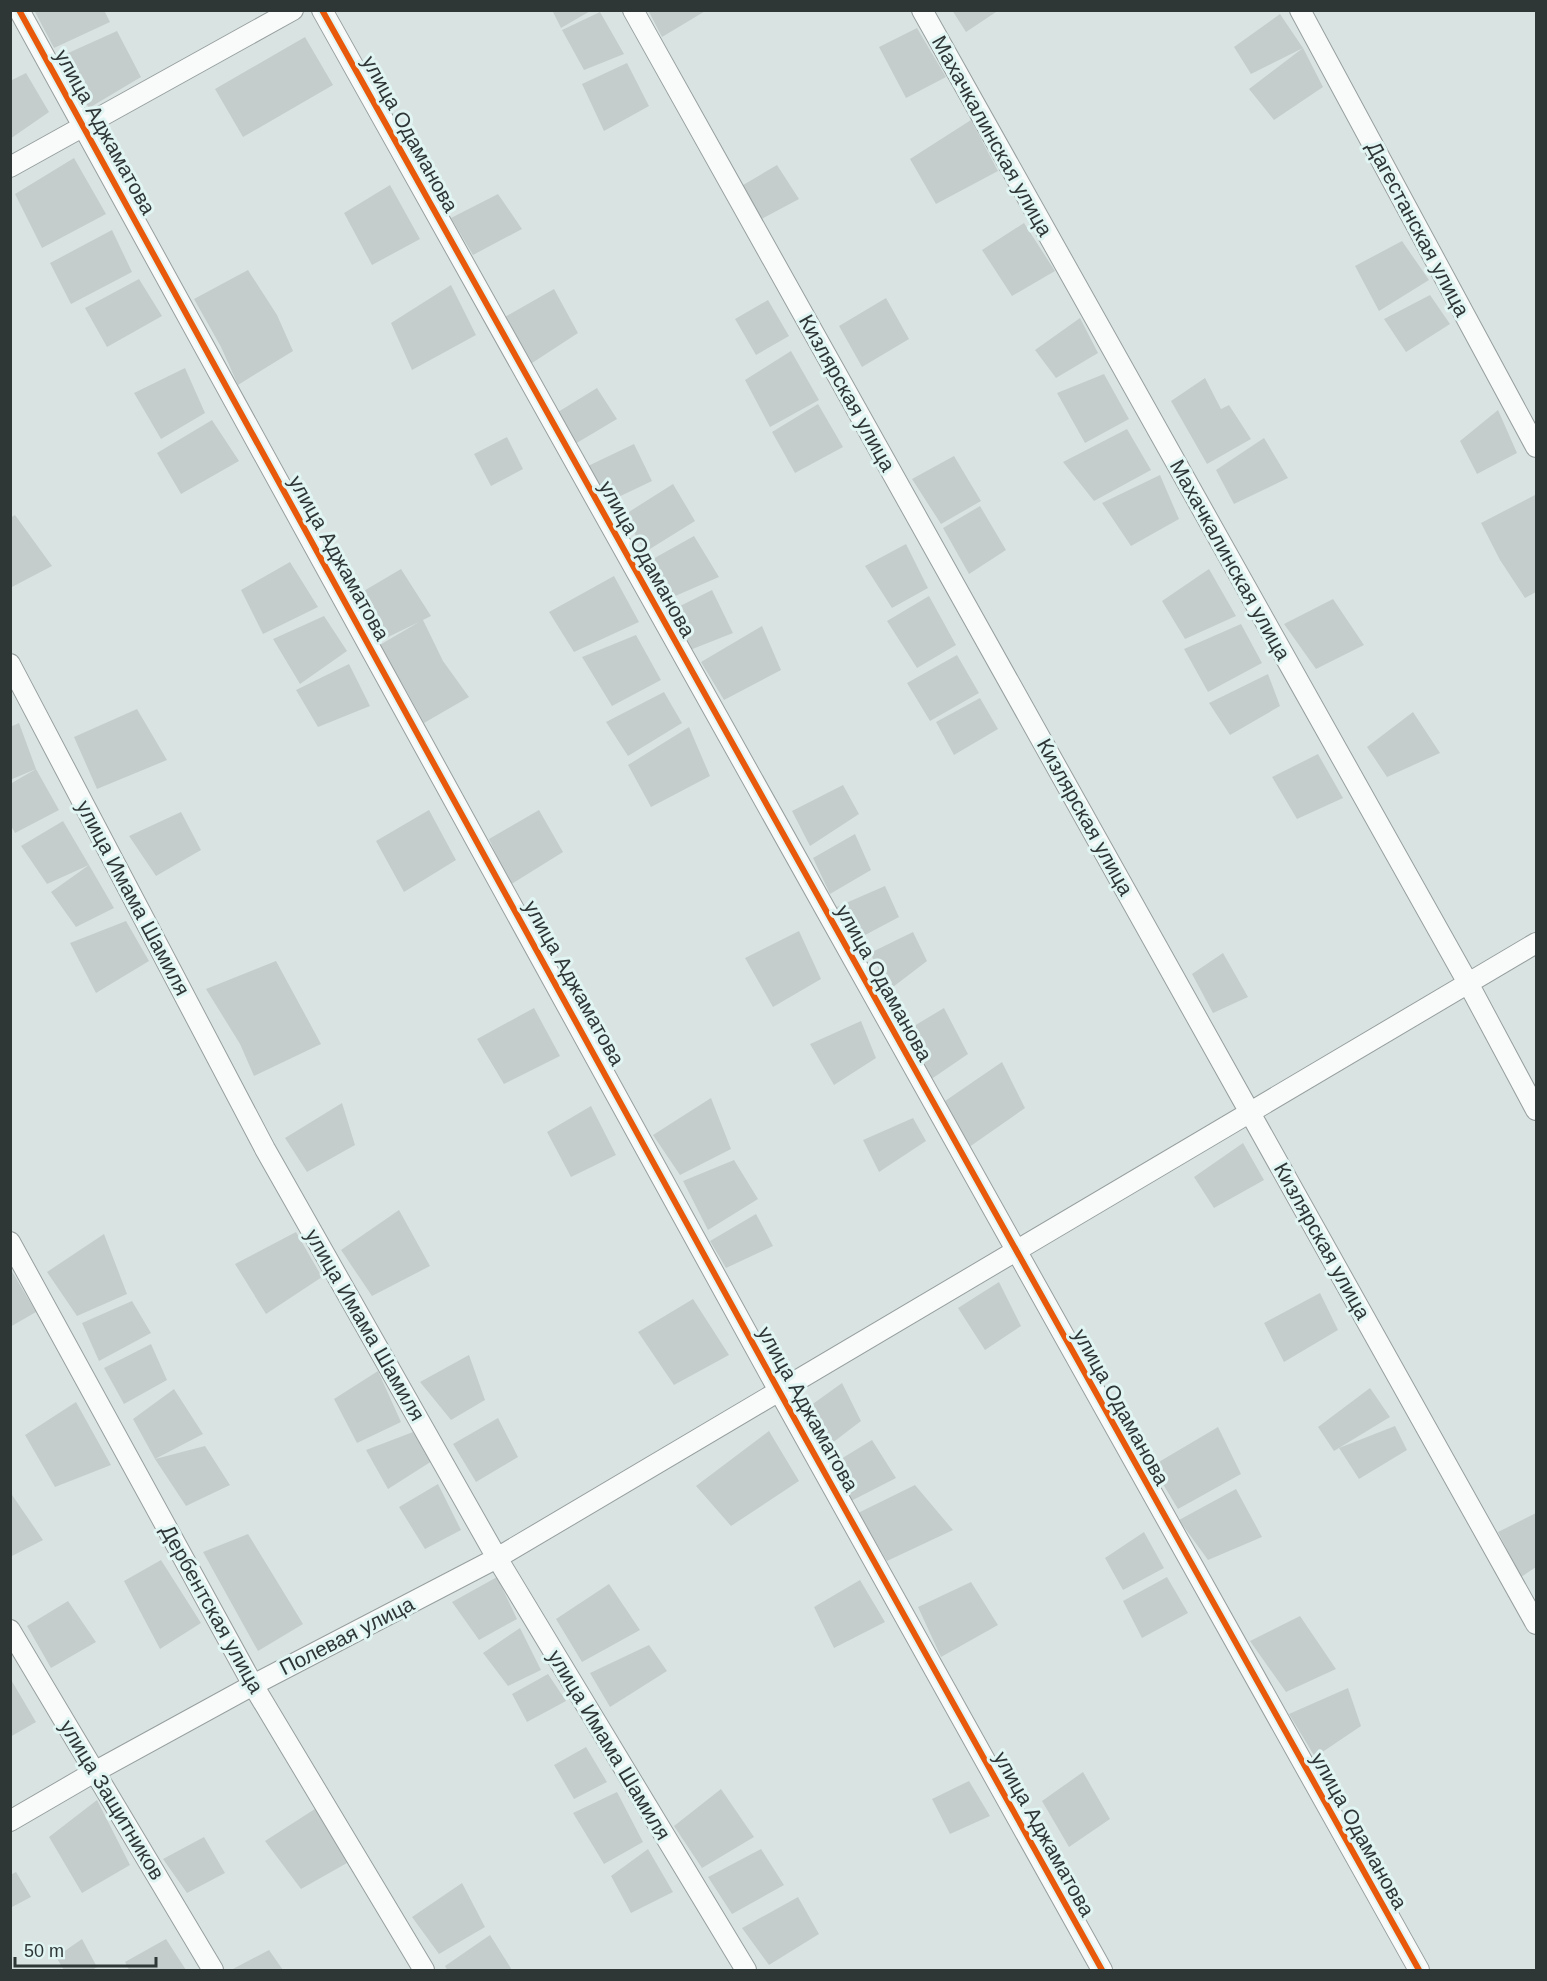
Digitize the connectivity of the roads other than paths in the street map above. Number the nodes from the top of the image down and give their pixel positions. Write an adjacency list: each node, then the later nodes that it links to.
1 (20, 10): 7 (street, улица Аджаматова)
2 (293, 10): 7 (street)
3 (322, 10): 16 (street, улица Одаманова)
4 (633, 10): 14 (street, Кизлярская улица)
5 (922, 10): 12 (street, Махачкалинская улица)
6 (1300, 10): 9 (street, Дагестанская улица)
7 (83, 128): 8 (street); 17 (street, улица Аджаматова)
8 (10, 167)
9 (1536, 447)
10 (10, 664): 18 (street, улица Имама Шамиля)
11 (1536, 943): 12 (street, Полевая улица)
12 (1468, 983): 13 (street, Махачкалинская улица); 14 (street, Полевая улица)
13 (1536, 1110)
14 (1250, 1113): 16 (street, Полевая улица); 19 (street, Кизлярская улица)
15 (10, 1242): 21 (street, Дербентская улица)
16 (1015, 1252): 17 (street, Полевая улица); 28 (street, улица Одаманова)
17 (779, 1391): 18 (street, Полевая улица); 27 (street, улица Аджаматова)
18 (497, 1558): 21 (street, Полевая улица); 26 (street, улица Имама Шамиля)
19 (1536, 1624)
20 (10, 1630): 22 (street, улица Защитников)
21 (253, 1685): 22 (street, Полевая улица); 25 (street, Дербентская улица)
22 (96, 1771): 23 (street, Полевая улица); 24 (street, улица Защитников)
23 (10, 1821)
24 (213, 1971)
25 (424, 1971)
26 (746, 1971)
27 (1101, 1971)
28 (1419, 1971)

